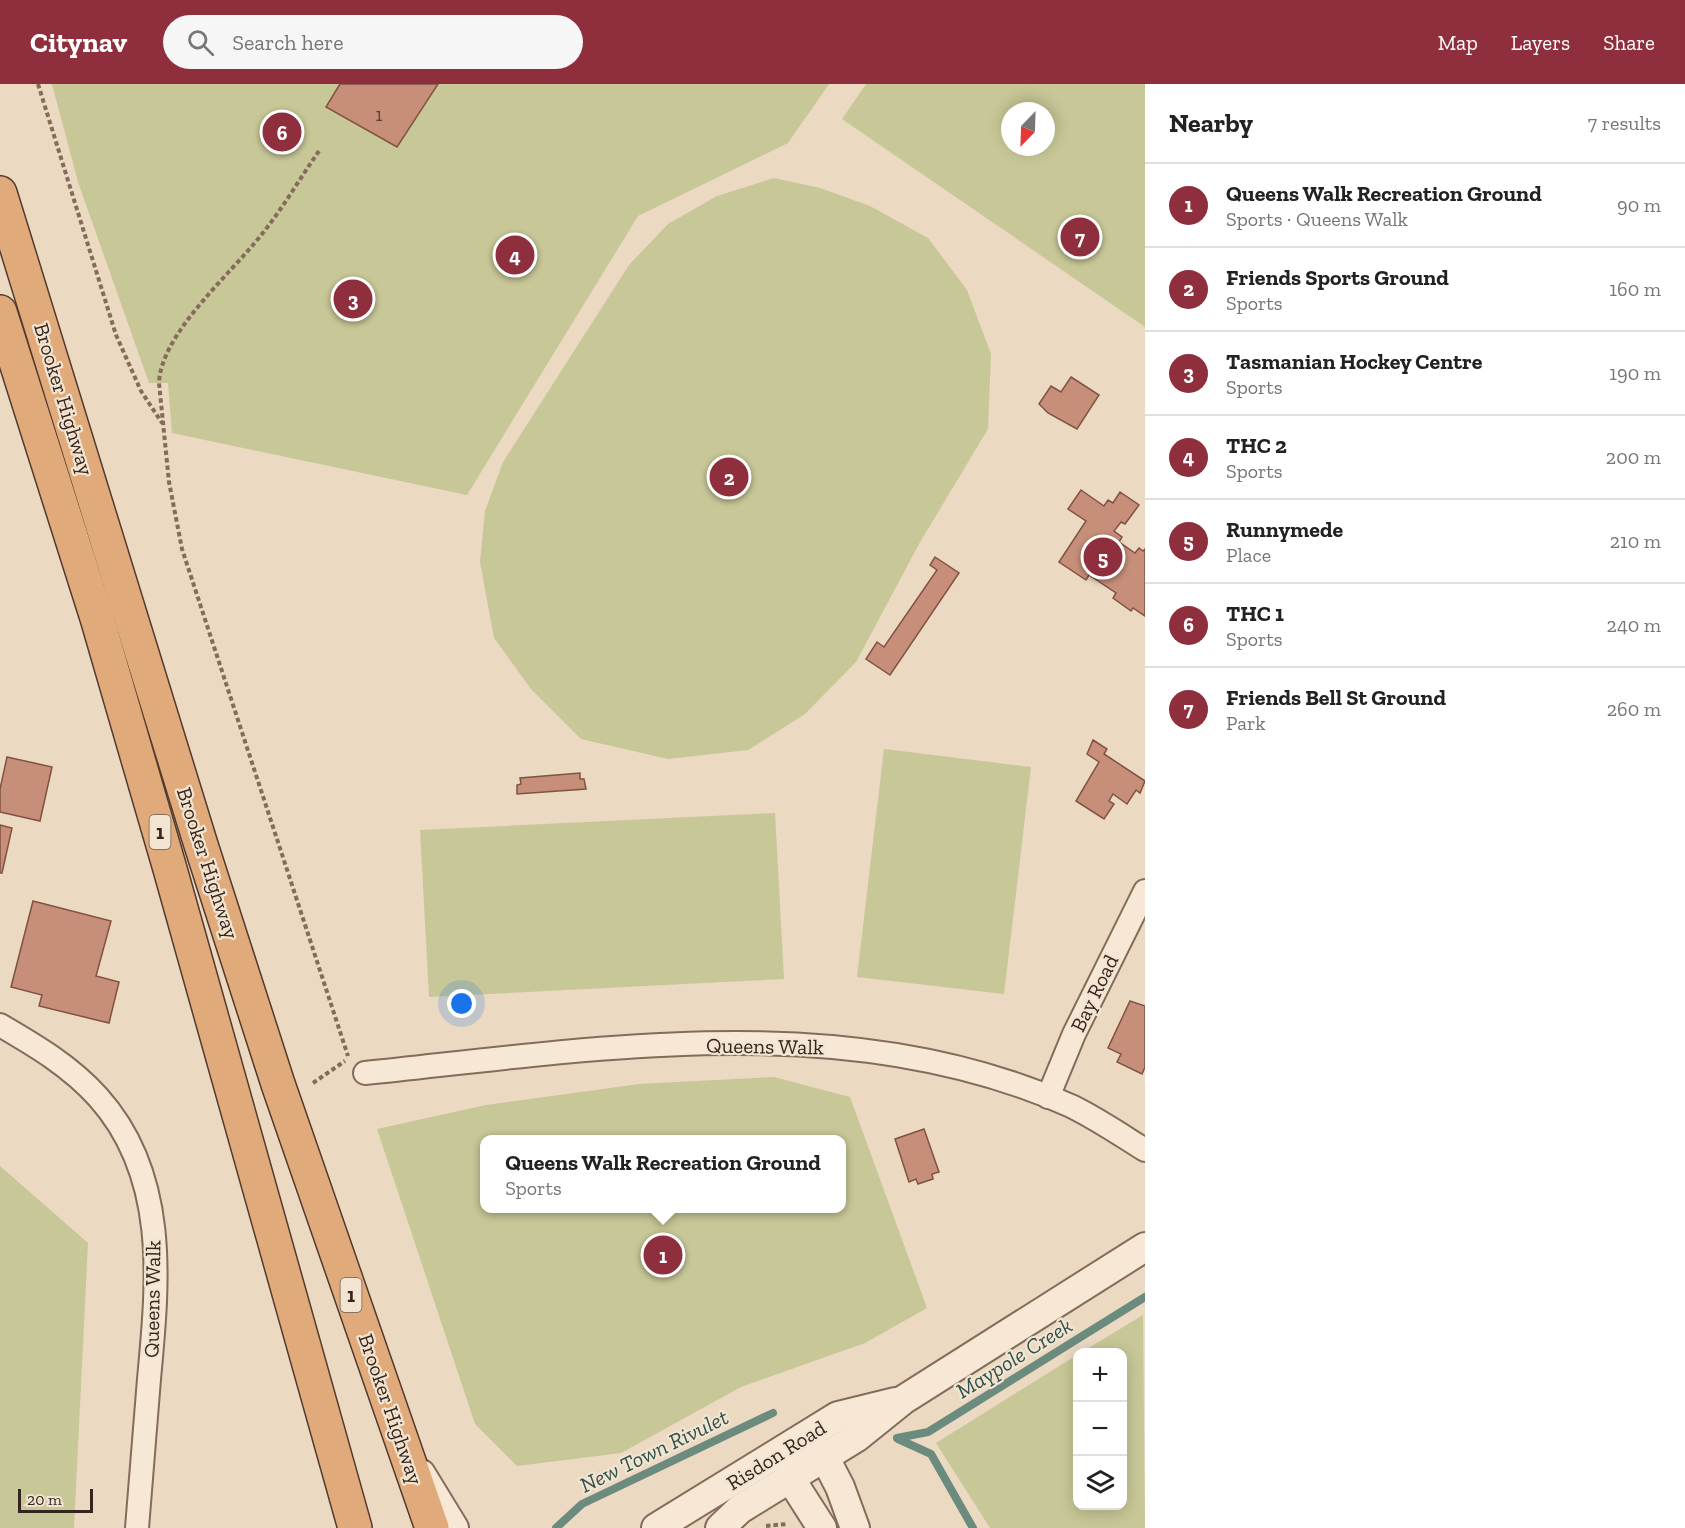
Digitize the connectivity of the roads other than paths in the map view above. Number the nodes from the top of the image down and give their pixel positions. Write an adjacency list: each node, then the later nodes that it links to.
1 (0, 193): 11 (highway, Brooker Highway / 1)
2 (0, 312): 15 (highway, Brooker Highway / 1)
3 (1145, 891): 6 (street, Bay Road)
4 (0, 1024): 14 (street, Queens Walk)
5 (366, 1073): 6 (street, Queens Walk)
6 (1048, 1097): 7 (street, Queens Walk)
7 (1145, 1150)
8 (1145, 1248): 9 (street, Risdon Road)
9 (903, 1400): 10 (street, Risdon Road); 12 (street, Risdon Road)
10 (792, 1445): 12 (street); 13 (street); 18 (street, Risdon Road)
11 (404, 1447): 16 (highway, Brooker Highway / 1); 17 (street)
12 (825, 1458): 13 (street, Risdon Road); 21 (street)
13 (790, 1478): 19 (street, Risdon Road); 20 (street)
14 (137, 1528)
15 (355, 1528)
16 (432, 1528)
17 (454, 1528)
18 (656, 1528)
19 (720, 1528)
20 (822, 1528)
21 (855, 1528)

